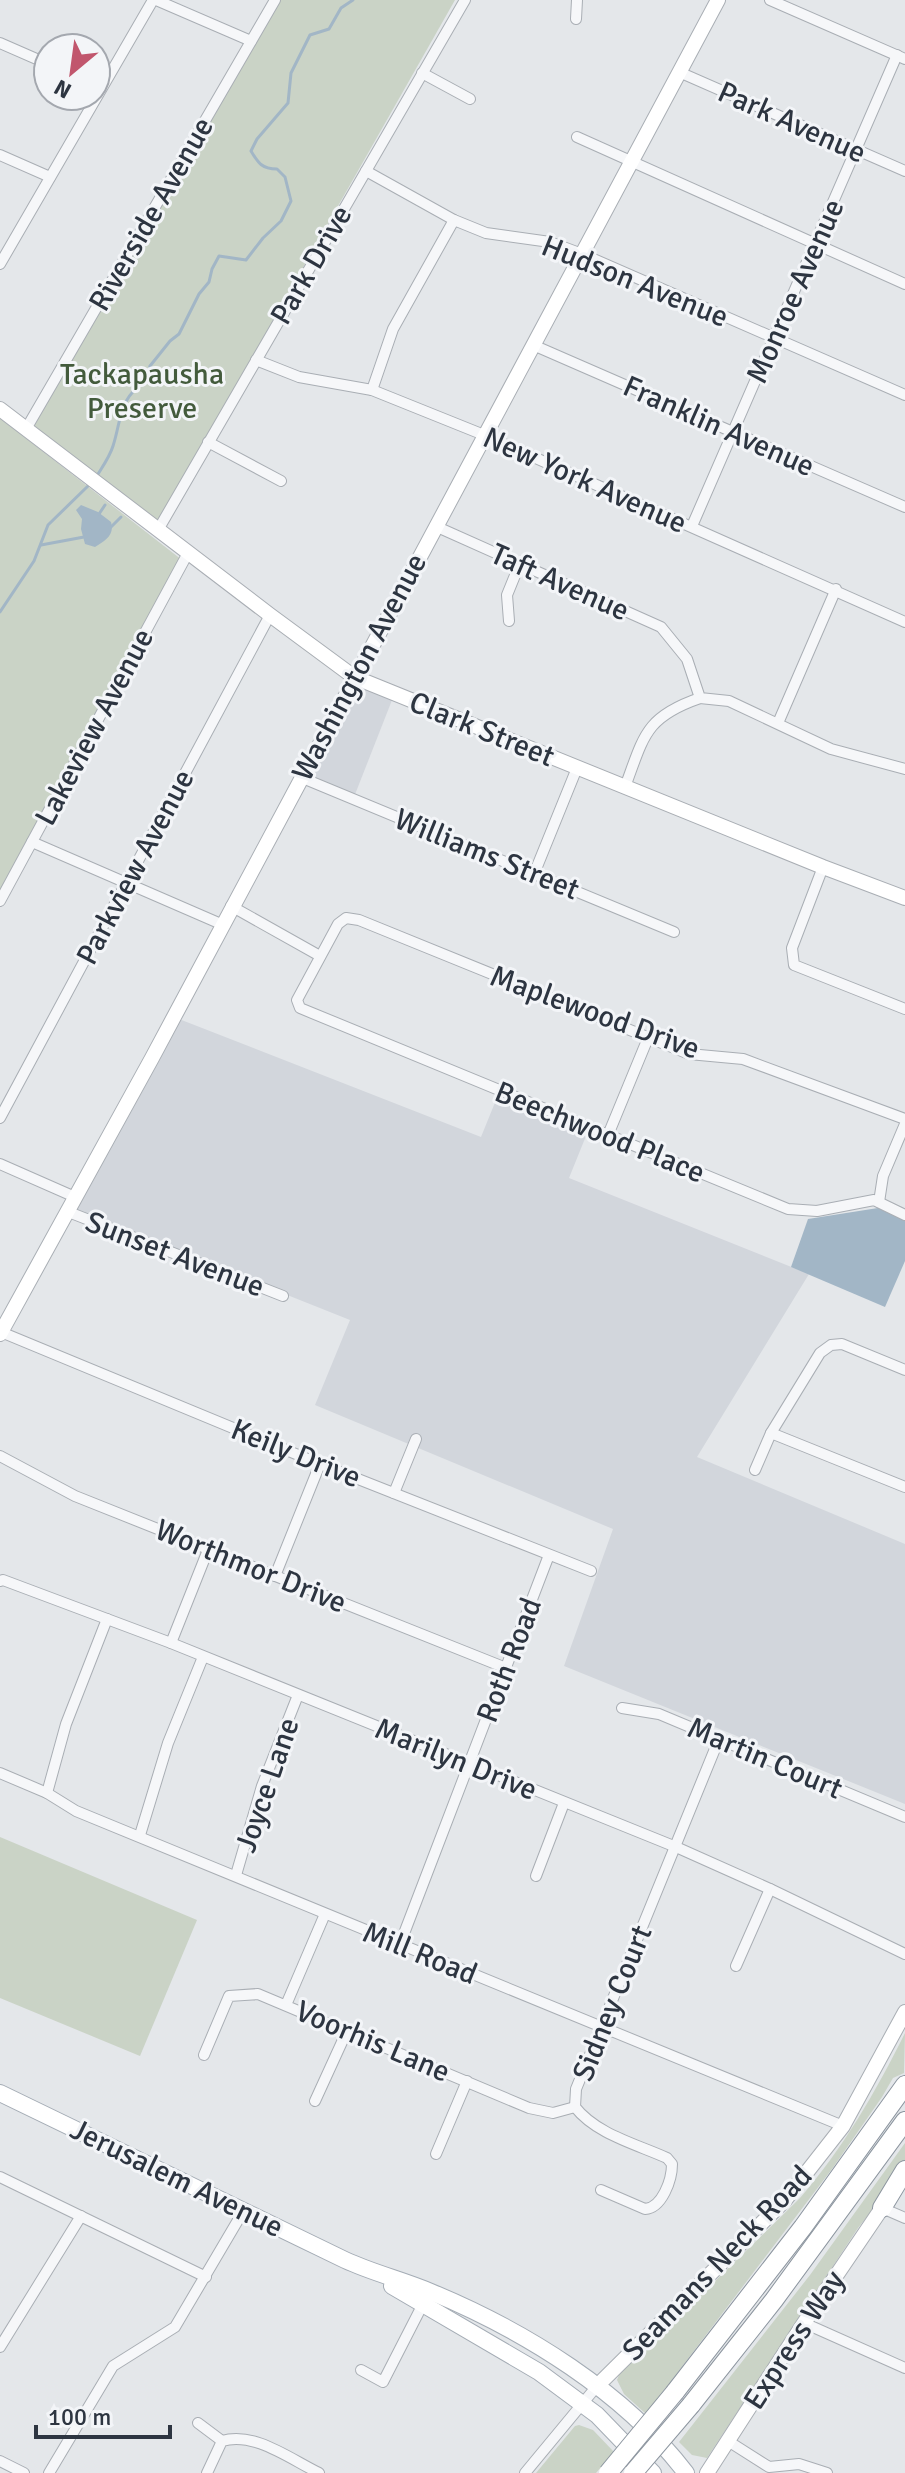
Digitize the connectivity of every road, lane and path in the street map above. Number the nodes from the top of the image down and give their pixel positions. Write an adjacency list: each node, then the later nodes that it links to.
1 (155, 0): 8 (street); 12 (street)
2 (275, 0): 8 (street, Riverside Avenue)
3 (465, 0): 14 (street, Park Drive)
4 (577, 0): 7 (street)
5 (718, 0): 13 (street, Washington Avenue)
6 (770, 0): 11 (street)
7 (576, 19)
8 (251, 41): 35 (street, Riverside Avenue)
9 (0, 43): 10 (street)
10 (32, 57)
11 (901, 57): 18 (street, Monroe Avenue)
12 (112, 67)
13 (679, 72): 18 (street, Park Avenue); 20 (street, Washington Avenue)
14 (422, 73): 15 (street); 21 (street, Park Drive)
15 (470, 99)
16 (85, 112): 23 (street)
17 (577, 137): 20 (street)
18 (857, 150): 22 (street, Park Avenue); 25 (street, Monroe Avenue)
19 (0, 155): 23 (street)
20 (631, 162): 25 (street); 26 (street, Washington Avenue)
21 (366, 171): 24 (street, Hudson Avenue); 31 (street, Park Drive)
22 (905, 171)
23 (50, 177): 27 (street)
24 (454, 220): 26 (street, Hudson Avenue); 32 (street)
25 (816, 244): 28 (street); 29 (street, Monroe Avenue)
26 (582, 254): 29 (street, Hudson Avenue); 30 (street, Washington Avenue)
27 (0, 264)
28 (905, 284)
29 (774, 338): 33 (street, Hudson Avenue); 36 (street, Monroe Avenue)
30 (533, 345): 36 (street, Franklin Avenue); 37 (street, Washington Avenue)
31 (256, 360): 32 (street, New York Avenue); 38 (street, Park Drive)
32 (372, 390): 37 (street, New York Avenue)
33 (905, 395)
34 (0, 409): 35 (street, Clark Street)
35 (26, 429): 43 (street, Clark Street)
36 (733, 432): 40 (street, Franklin Avenue); 42 (street, Monroe Avenue)
37 (484, 435): 41 (street, Washington Avenue); 42 (street, New York Avenue)
38 (208, 442): 39 (street); 43 (street, Park Drive)
39 (281, 481)
40 (905, 507)
41 (435, 526): 45 (street, Taft Avenue); 50 (street, Washington Avenue)
42 (692, 526): 46 (street, New York Avenue)
43 (158, 530): 44 (street, Clark Street)
44 (188, 553): 47 (street, Clark Street); 57 (street, Lakeview Avenue)
45 (520, 563): 48 (street); 51 (street, Taft Avenue)
46 (836, 589): 49 (street, New York Avenue); 52 (street)
47 (270, 615): 50 (street, Clark Street); 60 (street, Parkview Avenue)
48 (509, 621)
49 (905, 622)
50 (354, 677): 53 (street, Clark Street); 55 (street, Washington Avenue)
51 (700, 698): 52 (street); 56 (street)
52 (778, 723): 54 (street)
53 (577, 768): 56 (street, Clark Street); 59 (street)
54 (905, 769)
55 (300, 777): 59 (street, Williams Street); 63 (street, Washington Avenue)
56 (625, 787): 58 (street, Clark Street)
57 (32, 842): 60 (street); 62 (street, Lakeview Avenue)
58 (823, 867): 61 (street, Clark Street); 67 (street)
59 (534, 874): 65 (street, Williams Street)
60 (126, 883): 64 (street); 69 (street, Parkview Avenue)
61 (905, 898)
62 (0, 901)
63 (231, 906): 64 (street, Washington Avenue); 66 (street)
64 (221, 924): 73 (street, Washington Avenue)
65 (674, 932)
66 (320, 956): 68 (street, Maplewood Drive); 71 (street, Beechwood Place)
67 (905, 1009)
68 (648, 1038): 70 (street, Maplewood Drive); 71 (street)
69 (0, 1118)
70 (905, 1121): 74 (street)
71 (608, 1135): 74 (street, Beechwood Place)
72 (0, 1164): 73 (street)
73 (75, 1197): 75 (street, Washington Avenue)
74 (879, 1202): 76 (street)
75 (66, 1211): 77 (street, Sunset Avenue); 78 (street, Washington Avenue)
76 (905, 1215)
77 (283, 1296)
78 (1, 1333): 83 (street, Keily Drive)
79 (905, 1370): 80 (street)
80 (771, 1433): 84 (street); 85 (street)
81 (416, 1439): 86 (street)
82 (0, 1456): 87 (street, Worthmor Drive)
83 (320, 1464): 86 (street, Keily Drive); 90 (street)
84 (755, 1470)
85 (905, 1487)
86 (394, 1493): 88 (street, Keily Drive)
87 (208, 1550): 90 (street, Worthmor Drive); 93 (street)
88 (549, 1555): 89 (street, Keily Drive); 95 (street, Roth Road)
89 (591, 1571)
90 (275, 1576): 95 (street, Worthmor Drive)
91 (0, 1581): 92 (street, Marilyn Drive)
92 (107, 1619): 93 (street, Marilyn Drive); 101 (street)
93 (171, 1643): 94 (street, Marilyn Drive)
94 (203, 1657): 96 (street, Marilyn Drive); 104 (street)
95 (506, 1668): 99 (street, Roth Road)
96 (298, 1695): 99 (street, Marilyn Drive); 106 (street, Joyce Lane)
97 (622, 1708): 98 (street, Martin Court)
98 (719, 1739): 103 (street, Martin Court); 105 (street, Sidney Court)
99 (469, 1764): 102 (street, Marilyn Drive); 110 (street, Roth Road)
100 (0, 1773): 101 (street, Mill Road)
101 (47, 1793): 104 (street, Mill Road)
102 (564, 1803): 105 (street, Marilyn Drive); 107 (street)
103 (905, 1817)
104 (140, 1835): 106 (street, Mill Road)
105 (676, 1847): 108 (street, Marilyn Drive); 115 (street, Sidney Court)
106 (236, 1875): 109 (street, Mill Road)
107 (536, 1876)
108 (770, 1889): 111 (street, Marilyn Drive); 112 (street)
109 (325, 1914): 110 (street, Mill Road); 113 (street)
110 (400, 1944): 115 (street, Mill Road)
111 (905, 1954)
112 (736, 1966)
113 (286, 2005): 116 (street, Voorhis Lane); 117 (street, Voorhis Lane)
114 (905, 2012): 124 (street, Seamans Neck Road)
115 (603, 2029): 122 (street, Sidney Court); 124 (street, Mill Road)
116 (347, 2031): 118 (street, Voorhis Lane); 121 (street)
117 (204, 2055)
118 (467, 2081): 122 (street, Voorhis Lane); 125 (street)
119 (905, 2085): 151 (highway, bridge)
120 (0, 2093): 130 (main road, Jerusalem Avenue)
121 (315, 2101)
122 (575, 2107): 128 (street, Sidney Court)
123 (905, 2121): 152 (highway, bridge)
124 (843, 2126): 139 (street, Seamans Neck Road)
125 (436, 2154)
126 (905, 2170): 129 (highway)
127 (0, 2177): 131 (street)
128 (601, 2190)
129 (882, 2208): 132 (street); 135 (street, Express Way)
130 (244, 2210): 133 (street); 134 (main road, Jerusalem Avenue)
131 (81, 2216): 133 (street); 136 (street)
132 (905, 2218)
133 (206, 2277): 147 (street)
134 (427, 2298): 138 (street); 139 (main road, Jerusalem Avenue); 140 (main road, Jerusalem Avenue)
135 (804, 2323): 137 (street); 143 (street, Express Way)
136 (0, 2347)
137 (905, 2368)
138 (361, 2370)
139 (597, 2386): 140 (street); 154 (main road, Jerusalem Avenue)
140 (582, 2404): 150 (street); 153 (main road, Jerusalem Avenue)
141 (198, 2423): 142 (street)
142 (222, 2441): 148 (street); 149 (street)
143 (728, 2441): 145 (street); 155 (street, Express Way)
144 (0, 2461): 146 (street)
145 (766, 2470): 156 (street)
146 (24, 2473)
147 (49, 2473)
148 (207, 2473)
149 (319, 2473)
150 (525, 2473)
151 (608, 2473)
152 (633, 2473)
153 (653, 2473)
154 (686, 2473)
155 (707, 2473)
156 (827, 2473)

